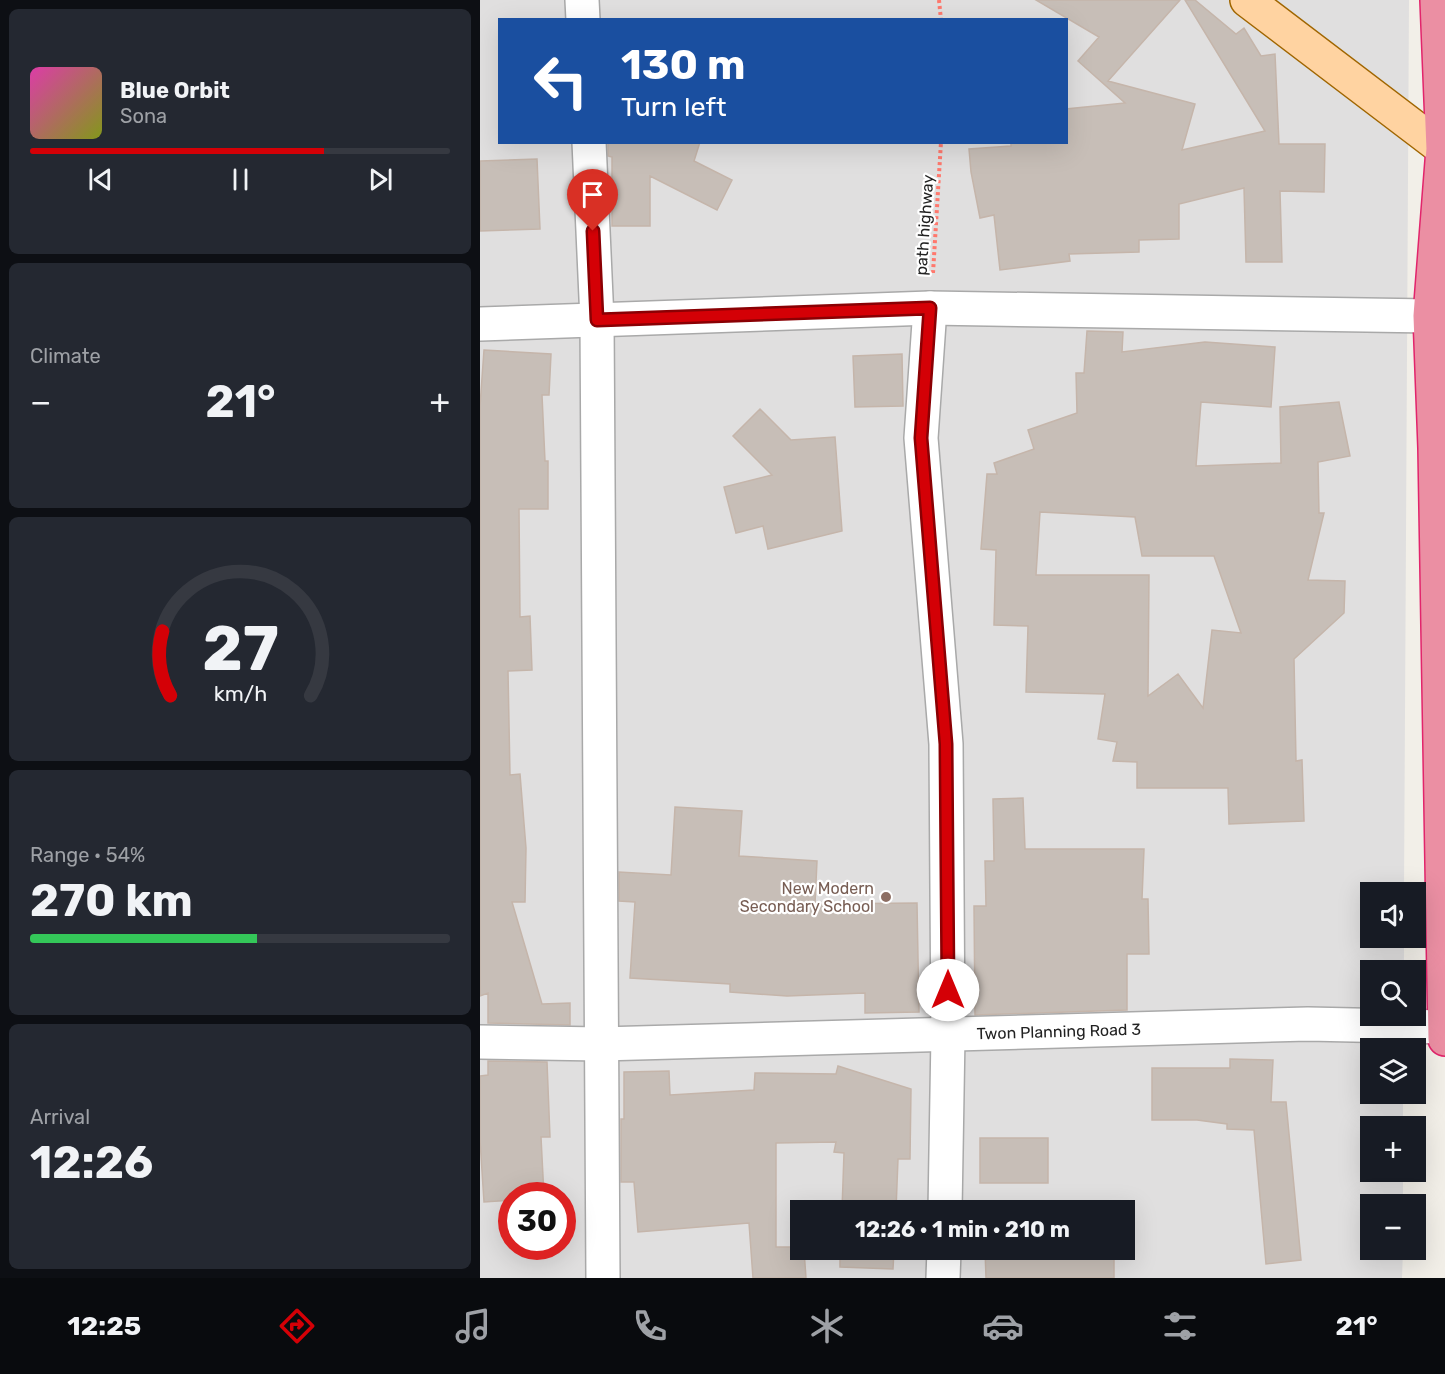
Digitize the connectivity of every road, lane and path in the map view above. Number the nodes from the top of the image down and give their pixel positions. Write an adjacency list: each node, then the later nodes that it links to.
1 (582, 0): 5 (street)
2 (939, 0): 6 (path)
3 (1247, 0): 9 (main road)
4 (1437, 0): 9 (highway)
5 (583, 18)
6 (941, 18)
7 (589, 144): 12 (street)
8 (941, 144): 10 (path, path highway)
9 (1443, 149): 11 (highway)
10 (930, 308): 11 (street); 12 (street); 15 (street)
11 (1437, 317): 14 (highway)
12 (597, 320): 13 (street); 18 (street)
13 (480, 324)
14 (1444, 1027): 15 (street, Twon Planning Road 3); 16 (highway)
15 (948, 1035): 18 (street, Twon Planning Road 3); 19 (street)
16 (1445, 1039)
17 (480, 1042): 18 (street, Twon Planning Road 3)
18 (601, 1044): 21 (street)
19 (945, 1200)
20 (944, 1260): 22 (street)
21 (603, 1278)
22 (943, 1278)

